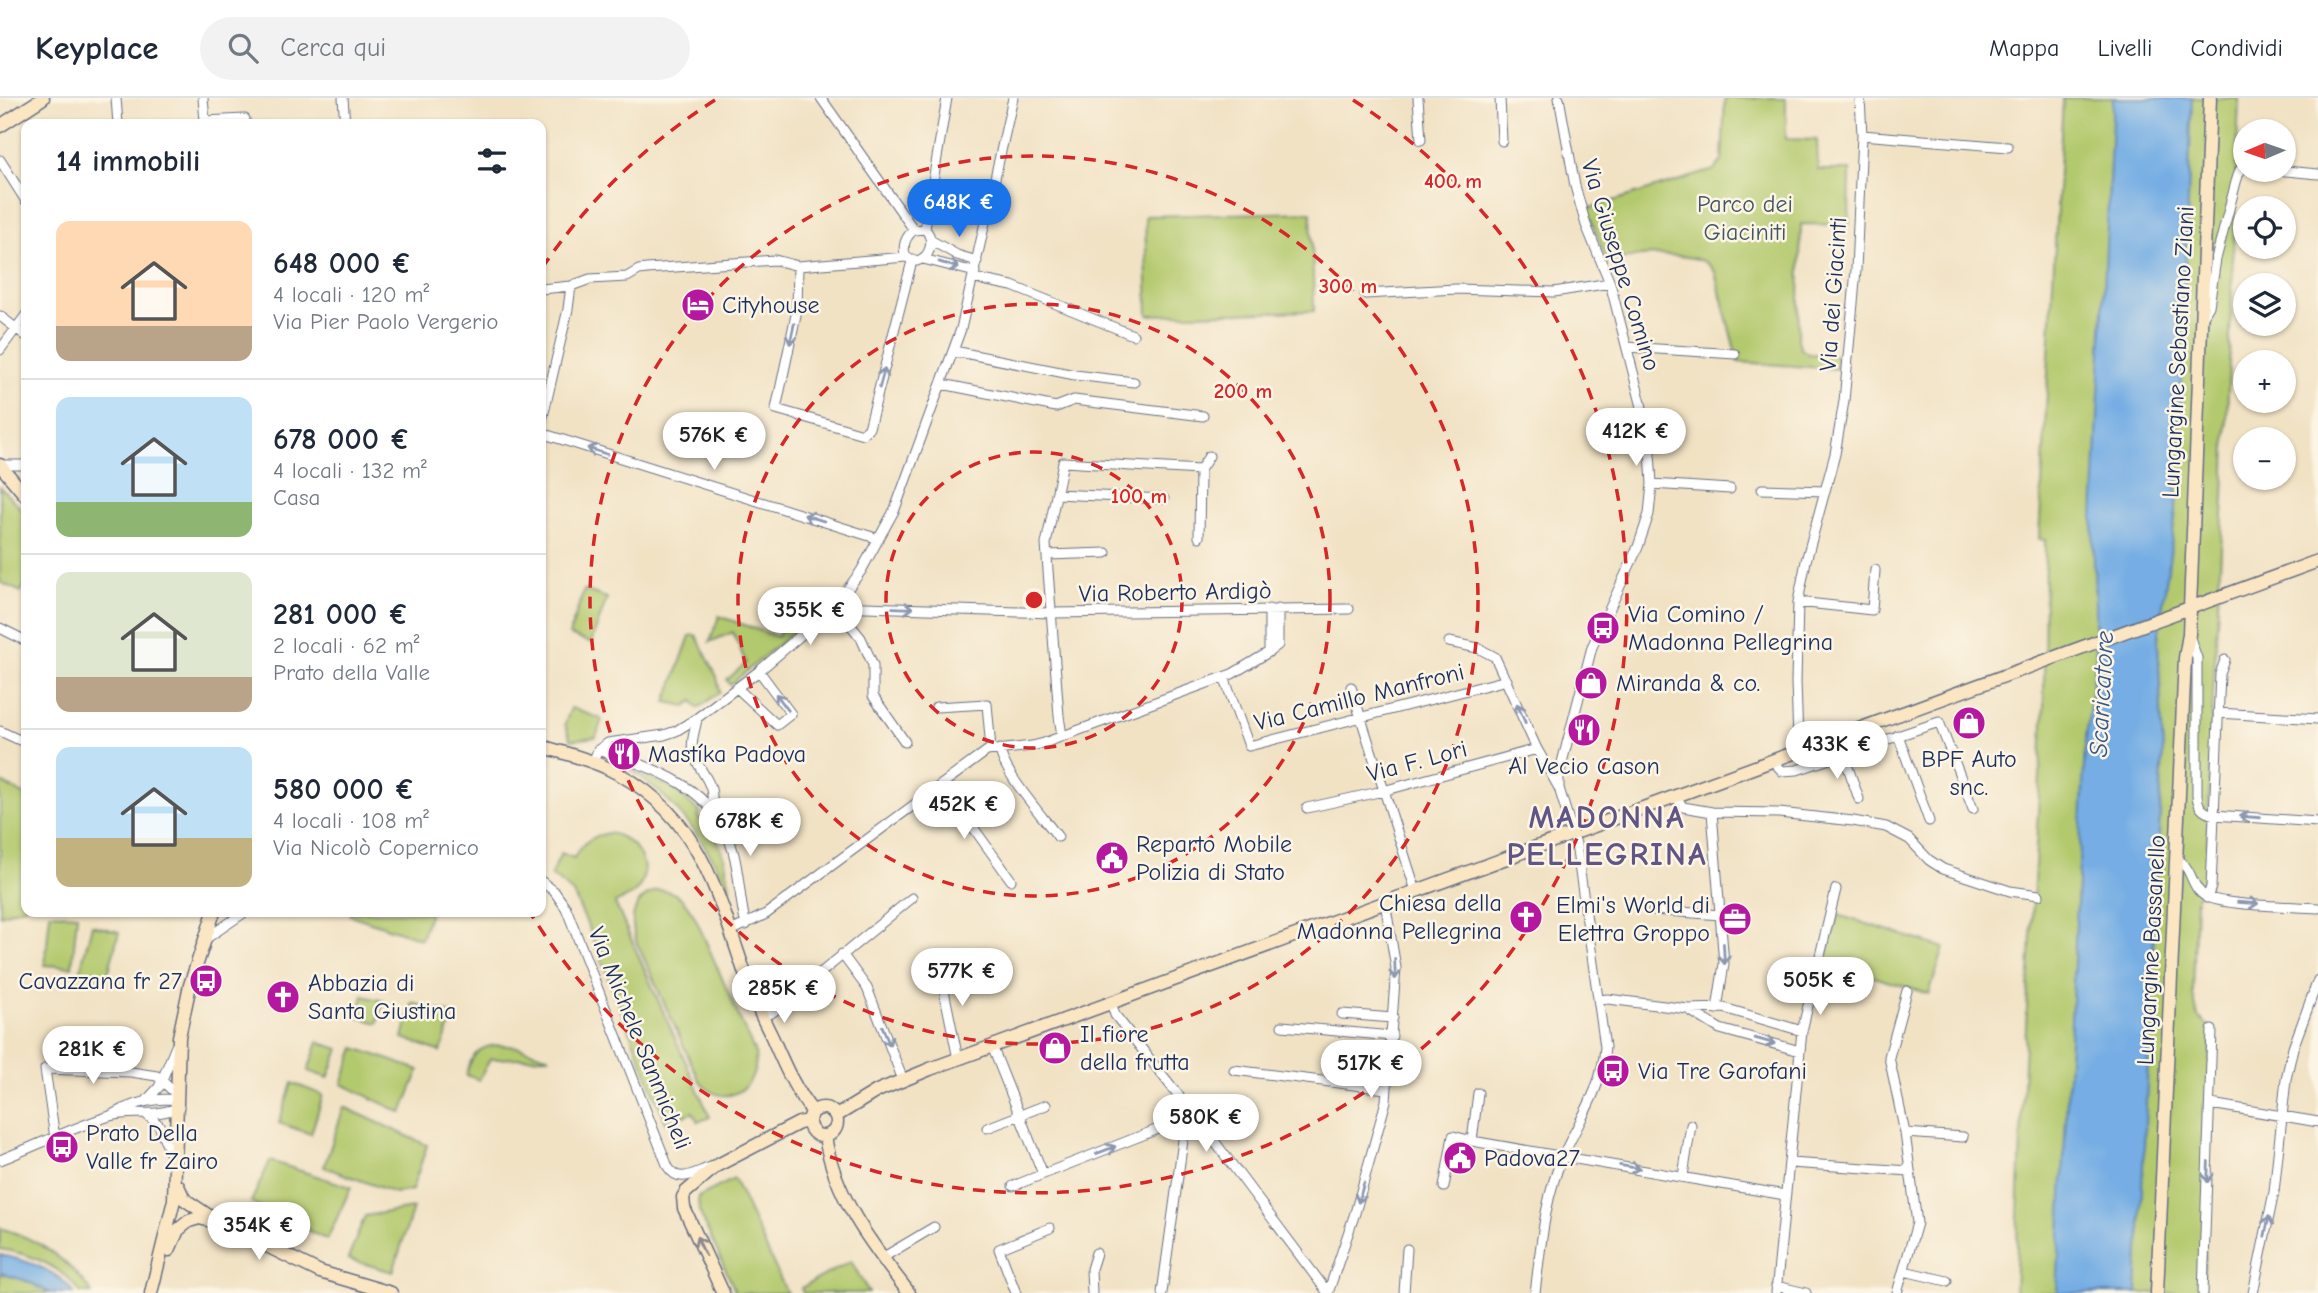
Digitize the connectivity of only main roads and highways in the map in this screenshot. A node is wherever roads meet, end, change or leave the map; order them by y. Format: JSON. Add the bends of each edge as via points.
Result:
{"nodes":[{"id":1,"x":43,"y":98,"type":"edge"},
{"id":2,"x":2210,"y":98,"type":"edge"},
{"id":3,"x":0,"y":126,"type":"edge"},
{"id":4,"x":0,"y":465,"type":"edge"},
{"id":5,"x":21,"y":490,"type":"edge"},
{"id":6,"x":2318,"y":561,"type":"edge"},
{"id":7,"x":2189,"y":608,"type":"junction"},
{"id":8,"x":546,"y":747,"type":"edge"},
{"id":9,"x":213,"y":917,"type":"edge"},
{"id":10,"x":811,"y":1116,"type":"junction"},
{"id":11,"x":836,"y":1116,"type":"junction"},
{"id":12,"x":825,"y":1136,"type":"junction"},
{"id":13,"x":176,"y":1175,"type":"junction"},
{"id":14,"x":220,"y":1223,"type":"junction"},
{"id":15,"x":152,"y":1293,"type":"edge"},
{"id":16,"x":391,"y":1293,"type":"edge"},
{"id":17,"x":723,"y":1293,"type":"edge"},
{"id":18,"x":909,"y":1293,"type":"edge"},
{"id":19,"x":2157,"y":1293,"type":"edge"}],
"edges":[{"from":1,"to":3,"type":"main road"},
{"from":2,"to":7,"type":"main road","name":"Lungargine Sebastiano Ziani"},
{"from":4,"to":5,"type":"main road"},
{"from":6,"to":7,"type":"main road"},
{"from":7,"to":11,"type":"main road","via":[[992,1046],[902,1080]]},
{"from":7,"to":19,"type":"main road","name":"Lungargine Bassanello"},
{"from":8,"to":10,"type":"main road","via":[[595,756],[637,785],[681,828],[712,876],[749,986]]},
{"from":9,"to":13,"type":"main road","via":[[179,1037]]},
{"from":10,"to":11,"type":"main road","via":[[825,1108]]},
{"from":10,"to":12,"type":"main road","via":[[814,1132]]},
{"from":17,"to":10,"type":"main road","one_way":true,"via":[[683,1197],[716,1166]]},
{"from":11,"to":12,"type":"main road","via":[[836,1128]]},
{"from":12,"to":18,"type":"main road","via":[[839,1186],[853,1213]]},
{"from":13,"to":14,"type":"main road","via":[[181,1196]]},
{"from":13,"to":15,"type":"main road"},
{"from":14,"to":15,"type":"main road","via":[[199,1218],[178,1230]]},
{"from":14,"to":16,"type":"main road","via":[[320,1272]]}]}
